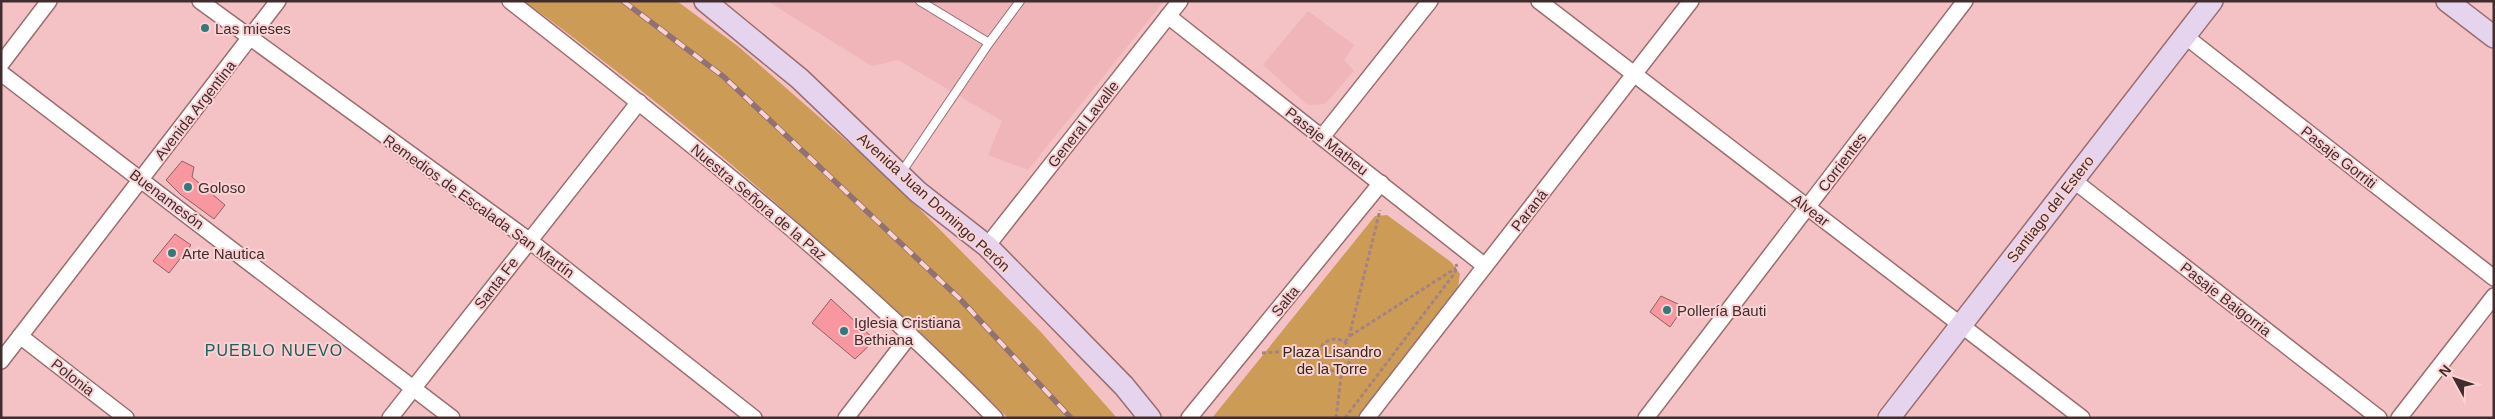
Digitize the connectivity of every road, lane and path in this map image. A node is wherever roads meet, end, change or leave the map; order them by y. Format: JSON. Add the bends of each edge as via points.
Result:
{"nodes":[{"id":1,"x":49,"y":1,"type":"edge"},
{"id":2,"x":200,"y":1,"type":"edge"},
{"id":3,"x":278,"y":1,"type":"edge"},
{"id":4,"x":510,"y":1,"type":"edge"},
{"id":5,"x":705,"y":1,"type":"edge"},
{"id":6,"x":920,"y":1,"type":"edge"},
{"id":7,"x":1020,"y":1,"type":"edge"},
{"id":8,"x":1180,"y":1,"type":"edge"},
{"id":9,"x":1430,"y":1,"type":"edge"},
{"id":10,"x":1539,"y":1,"type":"edge"},
{"id":11,"x":1691,"y":1,"type":"edge"},
{"id":12,"x":1965,"y":1,"type":"edge"},
{"id":13,"x":2212,"y":1,"type":"edge"},
{"id":14,"x":2447,"y":1,"type":"edge"},
{"id":15,"x":1168,"y":16,"type":"junction"},
{"id":16,"x":2185,"y":36,"type":"junction"},
{"id":17,"x":2494,"y":37,"type":"edge"},
{"id":18,"x":250,"y":39,"type":"junction"},
{"id":19,"x":989,"y":43,"type":"junction"},
{"id":20,"x":1,"y":64,"type":"edge"},
{"id":21,"x":1,"y":72,"type":"edge"},
{"id":22,"x":1634,"y":74,"type":"junction"},
{"id":23,"x":639,"y":102,"type":"junction"},
{"id":24,"x":1322,"y":137,"type":"junction"},
{"id":25,"x":900,"y":175,"type":"junction"},
{"id":26,"x":141,"y":179,"type":"junction"},
{"id":27,"x":2073,"y":180,"type":"junction"},
{"id":28,"x":1381,"y":183,"type":"junction"},
{"id":29,"x":1807,"y":207,"type":"junction"},
{"id":30,"x":530,"y":241,"type":"junction"},
{"id":31,"x":987,"y":246,"type":"junction"},
{"id":32,"x":1480,"y":262,"type":"junction"},
{"id":33,"x":1458,"y":267,"type":"junction"},
{"id":34,"x":2494,"y":278,"type":"edge"},
{"id":35,"x":2494,"y":296,"type":"edge"},
{"id":36,"x":1961,"y":325,"type":"junction"},
{"id":37,"x":910,"y":335,"type":"junction"},
{"id":38,"x":20,"y":336,"type":"junction"},
{"id":39,"x":1349,"y":336,"type":"junction"},
{"id":40,"x":1345,"y":342,"type":"junction"},
{"id":41,"x":1319,"y":349,"type":"junction"},
{"id":42,"x":1241,"y":355,"type":"junction"},
{"id":43,"x":2,"y":356,"type":"edge"},
{"id":44,"x":1342,"y":369,"type":"junction"},
{"id":45,"x":414,"y":387,"type":"junction"},
{"id":46,"x":126,"y":418,"type":"edge"},
{"id":47,"x":390,"y":418,"type":"edge"},
{"id":48,"x":452,"y":418,"type":"edge"},
{"id":49,"x":754,"y":418,"type":"edge"},
{"id":50,"x":846,"y":418,"type":"edge"},
{"id":51,"x":995,"y":418,"type":"edge"},
{"id":52,"x":1150,"y":418,"type":"edge"},
{"id":53,"x":1189,"y":418,"type":"edge"},
{"id":54,"x":1336,"y":418,"type":"edge"},
{"id":55,"x":1345,"y":418,"type":"edge"},
{"id":56,"x":1366,"y":418,"type":"edge"},
{"id":57,"x":1646,"y":418,"type":"edge"},
{"id":58,"x":1889,"y":418,"type":"edge"},
{"id":59,"x":2082,"y":418,"type":"edge"},
{"id":60,"x":2379,"y":418,"type":"edge"},
{"id":61,"x":2399,"y":418,"type":"edge"}],
"edges":[{"from":1,"to":20,"type":"street"},
{"from":2,"to":18,"type":"street","name":"Remedios de Escalada San Martín"},
{"from":3,"to":18,"type":"street","name":"Avenida Argentina"},
{"from":4,"to":23,"type":"street","name":"Nuestra Señora de la Paz"},
{"from":5,"to":25,"type":"street","name":"Avenida Juan Domingo Perón","via":[[800,79]]},
{"from":6,"to":19,"type":"lane"},
{"from":7,"to":19,"type":"lane"},
{"from":8,"to":15,"type":"street","name":"General Lavalle"},
{"from":9,"to":24,"type":"street"},
{"from":10,"to":22,"type":"street","name":"Alvear"},
{"from":11,"to":22,"type":"street","name":"Paraná"},
{"from":12,"to":29,"type":"street","name":"Corrientes"},
{"from":13,"to":16,"type":"street","name":"Santiago del Estero"},
{"from":14,"to":17,"type":"street"},
{"from":15,"to":24,"type":"street","name":"Pasaje Matheu"},
{"from":15,"to":31,"type":"street","name":"General Lavalle"},
{"from":16,"to":27,"type":"street","name":"Santiago del Estero"},
{"from":16,"to":34,"type":"street","name":"Pasaje Gorriti"},
{"from":18,"to":26,"type":"street","name":"Avenida Argentina"},
{"from":18,"to":30,"type":"street","name":"Remedios de Escalada San Martín"},
{"from":19,"to":25,"type":"lane"},
{"from":21,"to":26,"type":"street","name":"Buenamesón"},
{"from":22,"to":29,"type":"street","name":"Alvear"},
{"from":22,"to":32,"type":"street","name":"Paraná"},
{"from":23,"to":30,"type":"street","name":"Santa Fe"},
{"from":23,"to":37,"type":"street","name":"Nuestra Señora de la Paz","via":[[821,255]]},
{"from":24,"to":28,"type":"street","name":"Pasaje Matheu"},
{"from":25,"to":31,"type":"street","name":"Avenida Juan Domingo Perón"},
{"from":26,"to":38,"type":"street","name":"Avenida Argentina"},
{"from":26,"to":45,"type":"street","name":"Buenamesón"},
{"from":27,"to":36,"type":"street","name":"Santiago del Estero"},
{"from":27,"to":60,"type":"street","name":"Pasaje Baigorria"},
{"from":28,"to":32,"type":"street","name":"Pasaje Matheu"},
{"from":28,"to":39,"type":"path","via":[[1381,208]]},
{"from":28,"to":42,"type":"street","name":"Salta"},
{"from":29,"to":36,"type":"street","name":"Alvear"},
{"from":29,"to":57,"type":"street","name":"Corrientes"},
{"from":30,"to":45,"type":"street","name":"Santa Fe"},
{"from":30,"to":49,"type":"street","name":"Remedios de Escalada San Martín"},
{"from":31,"to":52,"type":"street","name":"Avenida Juan Domingo Perón","via":[[1124,386]]},
{"from":32,"to":33,"type":"path"},
{"from":32,"to":56,"type":"street","name":"Paraná"},
{"from":33,"to":39,"type":"path"},
{"from":33,"to":55,"type":"path"},
{"from":35,"to":61,"type":"street"},
{"from":36,"to":58,"type":"street","name":"Santiago del Estero"},
{"from":36,"to":59,"type":"street","name":"Alvear"},
{"from":37,"to":50,"type":"street"},
{"from":37,"to":51,"type":"street","name":"Nuestra Señora de la Paz"},
{"from":38,"to":43,"type":"street","name":"Avenida Argentina"},
{"from":38,"to":46,"type":"street","name":"Polonia"},
{"from":39,"to":40,"type":"path"},
{"from":40,"to":41,"type":"path","via":[[1328,340]]},
{"from":40,"to":44,"type":"path","via":[[1349,347],[1350,360]]},
{"from":41,"to":42,"type":"path"},
{"from":41,"to":44,"type":"path","via":[[1320,362],[1324,367]]},
{"from":42,"to":53,"type":"street","name":"Salta"},
{"from":44,"to":54,"type":"path"},
{"from":45,"to":47,"type":"street","name":"Santa Fe"},
{"from":45,"to":48,"type":"street","name":"Buenamesón"}]}
